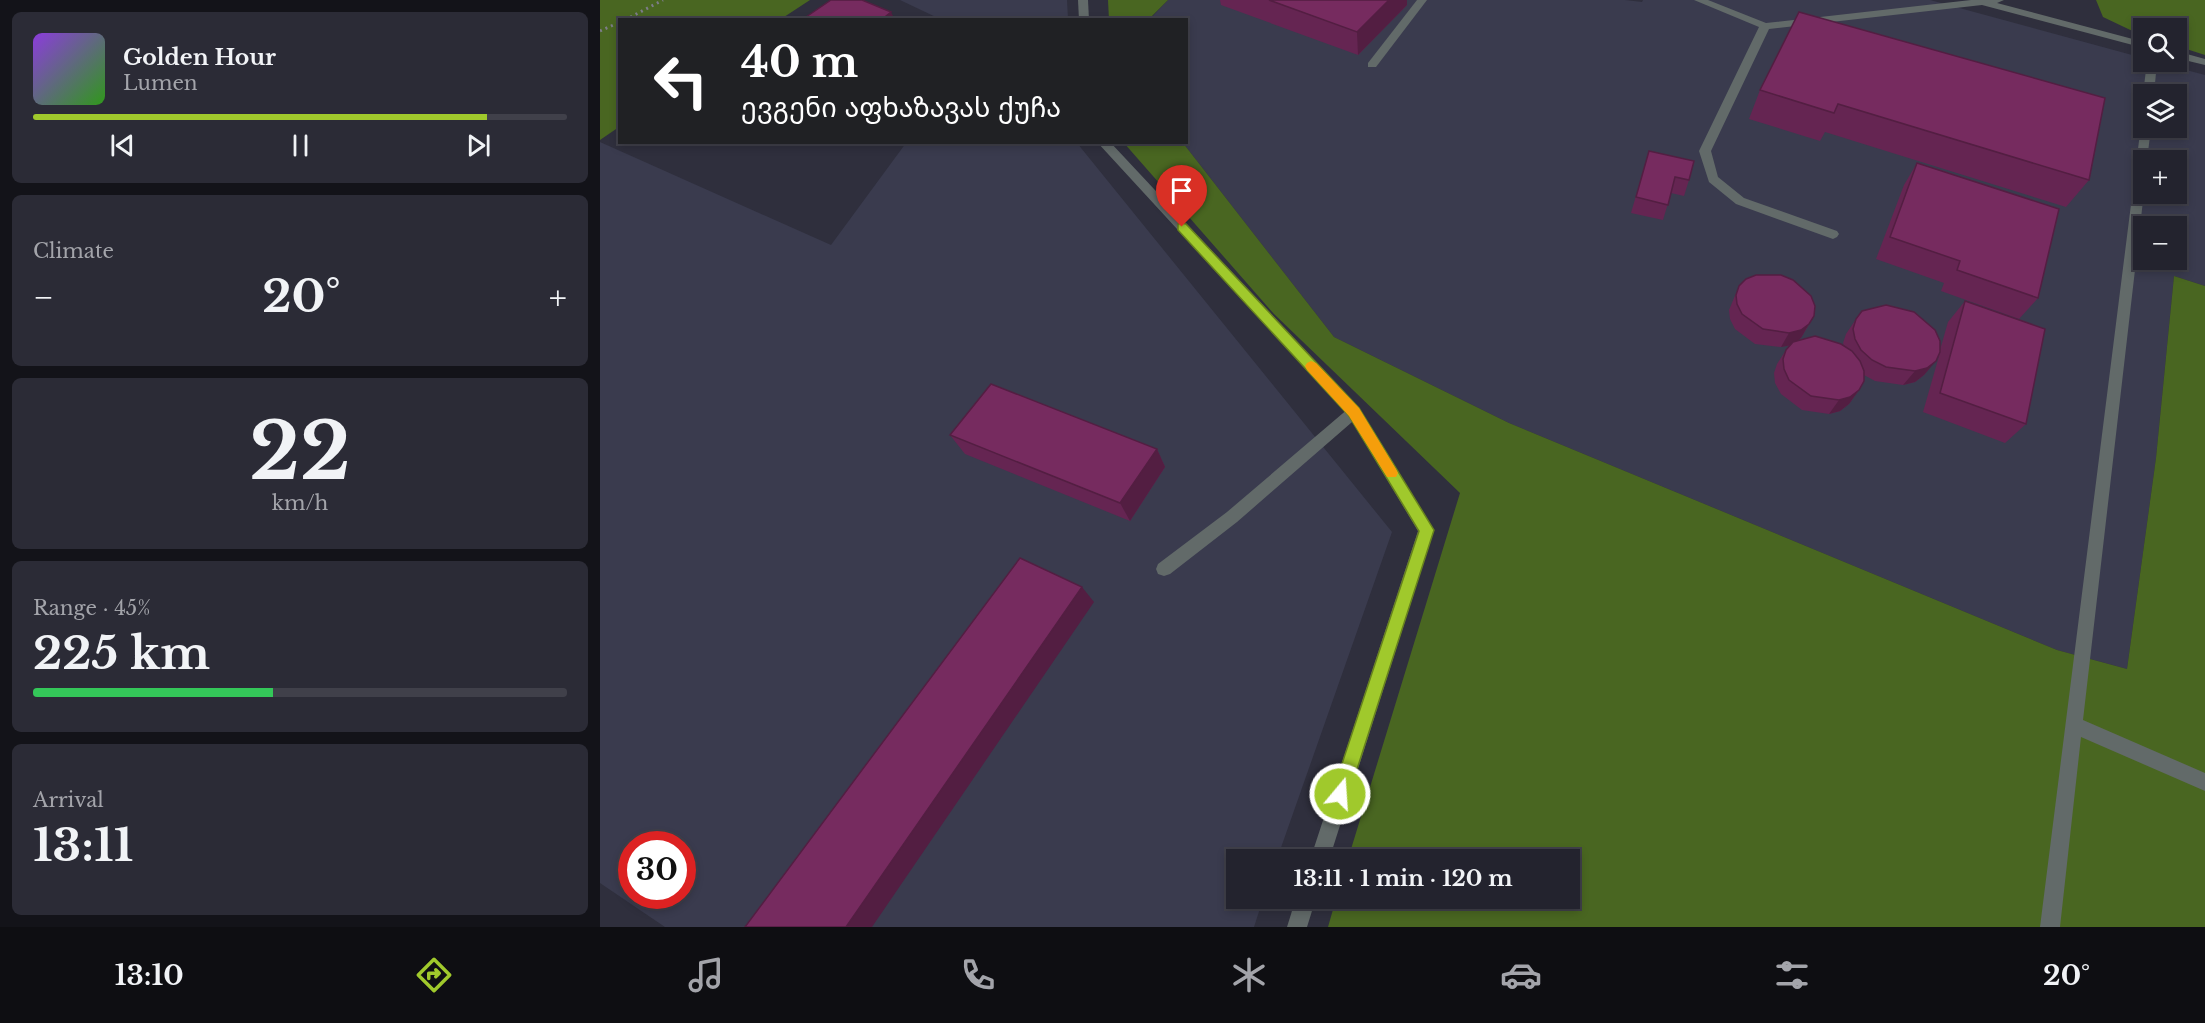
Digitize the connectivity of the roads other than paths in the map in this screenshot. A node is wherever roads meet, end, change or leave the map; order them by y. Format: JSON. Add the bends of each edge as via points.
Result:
{"nodes":[{"id":1,"x":1083,"y":0,"type":"edge"},
{"id":2,"x":1422,"y":0,"type":"edge"},
{"id":3,"x":1699,"y":0,"type":"edge"},
{"id":4,"x":1999,"y":0,"type":"edge"},
{"id":5,"x":1975,"y":1,"type":"edge"},
{"id":6,"x":1084,"y":18,"type":"edge"},
{"id":7,"x":1765,"y":26,"type":"junction"},
{"id":8,"x":2133,"y":42,"type":"edge"},
{"id":9,"x":2187,"y":57,"type":"edge"},
{"id":10,"x":2205,"y":62,"type":"edge"},
{"id":11,"x":1372,"y":65,"type":"dead end"},
{"id":12,"x":2144,"y":138,"type":"edge"},
{"id":13,"x":1105,"y":144,"type":"edge"},
{"id":14,"x":1833,"y":234,"type":"dead end"},
{"id":15,"x":1354,"y":412,"type":"junction"},
{"id":16,"x":1164,"y":569,"type":"dead end"},
{"id":17,"x":2074,"y":725,"type":"junction"},
{"id":18,"x":2205,"y":783,"type":"edge"},
{"id":19,"x":1323,"y":849,"type":"edge"},
{"id":20,"x":1303,"y":909,"type":"edge"},
{"id":21,"x":1297,"y":927,"type":"edge"},
{"id":22,"x":2050,"y":927,"type":"edge"}],
"edges":[{"from":1,"to":6,"type":"street"},
{"from":2,"to":11,"type":"street"},
{"from":3,"to":7,"type":"street"},
{"from":4,"to":5,"type":"street"},
{"from":5,"to":7,"type":"street"},
{"from":5,"to":8,"type":"street"},
{"from":7,"to":14,"type":"street","via":[[1705,151],[1713,179],[1740,201]]},
{"from":9,"to":10,"type":"street"},
{"from":12,"to":17,"type":"street"},
{"from":13,"to":15,"type":"street"},
{"from":15,"to":16,"type":"street","via":[[1232,517]]},
{"from":15,"to":19,"type":"street","via":[[1426,530]]},
{"from":17,"to":18,"type":"street"},
{"from":17,"to":22,"type":"street"},
{"from":20,"to":21,"type":"street"}]}
